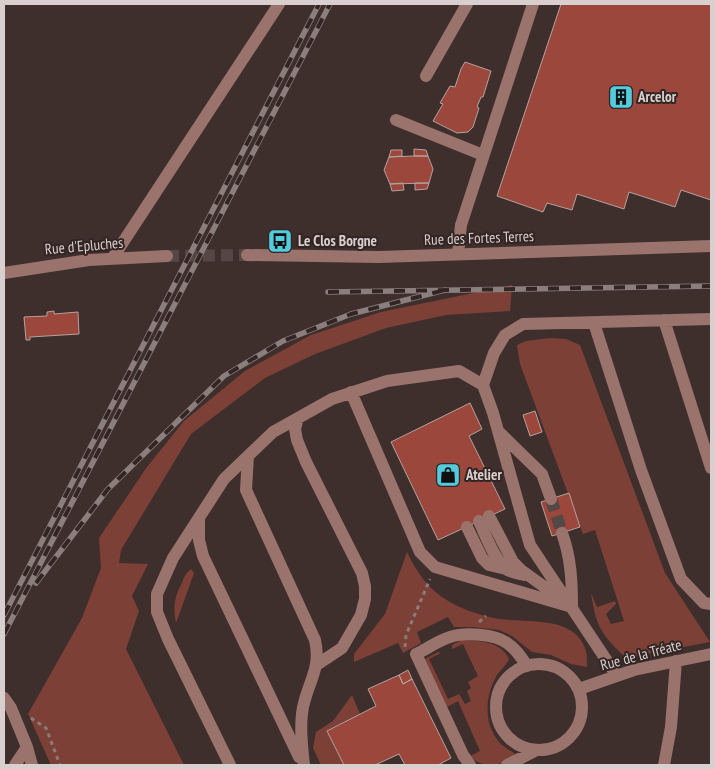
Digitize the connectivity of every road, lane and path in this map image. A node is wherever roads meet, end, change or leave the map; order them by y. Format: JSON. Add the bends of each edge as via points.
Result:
{"nodes":[{"id":1,"x":279,"y":4,"type":"edge"},
{"id":2,"x":467,"y":4,"type":"edge"},
{"id":3,"x":533,"y":4,"type":"edge"},
{"id":4,"x":426,"y":76,"type":"dead end"},
{"id":5,"x":396,"y":120,"type":"dead end"},
{"id":6,"x":483,"y":155,"type":"junction"},
{"id":7,"x":711,"y":246,"type":"edge"},
{"id":8,"x":458,"y":254,"type":"junction"},
{"id":9,"x":167,"y":256,"type":"tunnel mouth"},
{"id":10,"x":247,"y":256,"type":"tunnel mouth"},
{"id":11,"x":112,"y":259,"type":"junction"},
{"id":12,"x":4,"y":272,"type":"edge"},
{"id":13,"x":711,"y":319,"type":"edge"},
{"id":14,"x":664,"y":320,"type":"junction"},
{"id":15,"x":594,"y":323,"type":"junction"},
{"id":16,"x":484,"y":385,"type":"junction"},
{"id":17,"x":351,"y":392,"type":"junction"},
{"id":18,"x":298,"y":418,"type":"junction"},
{"id":19,"x":498,"y":430,"type":"junction"},
{"id":20,"x":248,"y":456,"type":"junction"},
{"id":21,"x":711,"y":468,"type":"edge"},
{"id":22,"x":551,"y":499,"type":"tunnel mouth"},
{"id":23,"x":200,"y":517,"type":"junction"},
{"id":24,"x":467,"y":527,"type":"dead end"},
{"id":25,"x":562,"y":533,"type":"tunnel mouth"},
{"id":26,"x":435,"y":567,"type":"junction"},
{"id":27,"x":506,"y":569,"type":"junction"},
{"id":28,"x":530,"y":576,"type":"junction"},
{"id":29,"x":711,"y":604,"type":"edge"},
{"id":30,"x":572,"y":607,"type":"junction"},
{"id":31,"x":406,"y":651,"type":"dead end"},
{"id":32,"x":711,"y":654,"type":"edge"},
{"id":33,"x":676,"y":661,"type":"junction"},
{"id":34,"x":318,"y":664,"type":"junction"},
{"id":35,"x":527,"y":666,"type":"junction"},
{"id":36,"x":616,"y":676,"type":"junction"},
{"id":37,"x":579,"y":689,"type":"junction"},
{"id":38,"x":4,"y":698,"type":"edge"},
{"id":39,"x":30,"y":717,"type":"dead end"},
{"id":40,"x":27,"y":746,"type":"junction"},
{"id":41,"x":535,"y":751,"type":"junction"},
{"id":42,"x":463,"y":762,"type":"edge"},
{"id":43,"x":15,"y":765,"type":"edge"},
{"id":44,"x":32,"y":765,"type":"edge"},
{"id":45,"x":60,"y":765,"type":"edge"},
{"id":46,"x":230,"y":765,"type":"edge"},
{"id":47,"x":303,"y":765,"type":"edge"},
{"id":48,"x":508,"y":765,"type":"edge"},
{"id":49,"x":664,"y":765,"type":"edge"}],
"edges":[{"from":1,"to":11,"type":"street"},
{"from":2,"to":4,"type":"street"},
{"from":3,"to":6,"type":"street"},
{"from":5,"to":6,"type":"street"},
{"from":6,"to":8,"type":"street","via":[[461,225]]},
{"from":7,"to":8,"type":"street","name":"Rue des Fortes Terres"},
{"from":8,"to":10,"type":"street","name":"Rue des Fortes Terres"},
{"from":9,"to":11,"type":"street","name":"Rue d'Epluches"},
{"from":11,"to":12,"type":"street","name":"Rue d'Epluches"},
{"from":13,"to":14,"type":"street"},
{"from":14,"to":15,"type":"street"},
{"from":14,"to":21,"type":"street"},
{"from":15,"to":16,"type":"street","via":[[523,324],[505,335],[494,353]]},
{"from":15,"to":29,"type":"street","via":[[681,579],[704,603]]},
{"from":16,"to":17,"type":"street","via":[[459,371],[387,380]]},
{"from":16,"to":19,"type":"street"},
{"from":17,"to":18,"type":"street"},
{"from":17,"to":26,"type":"street","via":[[420,552]]},
{"from":18,"to":20,"type":"street","via":[[273,432]]},
{"from":18,"to":34,"type":"street","via":[[297,440],[362,573],[365,586],[361,615],[342,648]]},
{"from":19,"to":22,"type":"street","via":[[542,474]]},
{"from":19,"to":30,"type":"street","via":[[530,545]]},
{"from":20,"to":23,"type":"street","via":[[224,478]]},
{"from":20,"to":34,"type":"street","via":[[246,490],[315,640]]},
{"from":23,"to":46,"type":"street","via":[[173,558],[157,594],[157,612]]},
{"from":23,"to":47,"type":"street","via":[[198,540],[203,556]]},
{"from":24,"to":27,"type":"street","via":[[482,558],[489,565]]},
{"from":25,"to":30,"type":"street","via":[[569,551]]},
{"from":26,"to":30,"type":"street"},
{"from":26,"to":31,"type":"path","via":[[406,635]]},
{"from":27,"to":28,"type":"street"},
{"from":27,"to":28,"type":"street","via":[[498,559],[484,518],[513,562]]},
{"from":28,"to":30,"type":"street"},
{"from":30,"to":36,"type":"street"},
{"from":32,"to":33,"type":"street","name":"Rue de la Tréate"},
{"from":33,"to":36,"type":"street","name":"Rue de la Tréate"},
{"from":33,"to":49,"type":"street","via":[[671,727]]},
{"from":34,"to":47,"type":"street","via":[[303,705]]},
{"from":35,"to":37,"type":"street","via":[[547,664],[560,669]]},
{"from":35,"to":41,"type":"street","via":[[508,677],[500,689],[497,718],[503,732],[514,742]]},
{"from":35,"to":42,"type":"street","via":[[519,653],[506,642],[472,634],[451,636],[416,654]]},
{"from":36,"to":37,"type":"street","name":"Rue de la Tréate"},
{"from":37,"to":41,"type":"street","via":[[583,703],[577,730],[556,748]]},
{"from":38,"to":40,"type":"street"},
{"from":39,"to":45,"type":"path","via":[[46,728]]},
{"from":40,"to":43,"type":"street"},
{"from":40,"to":44,"type":"street"},
{"from":41,"to":48,"type":"street"}]}
